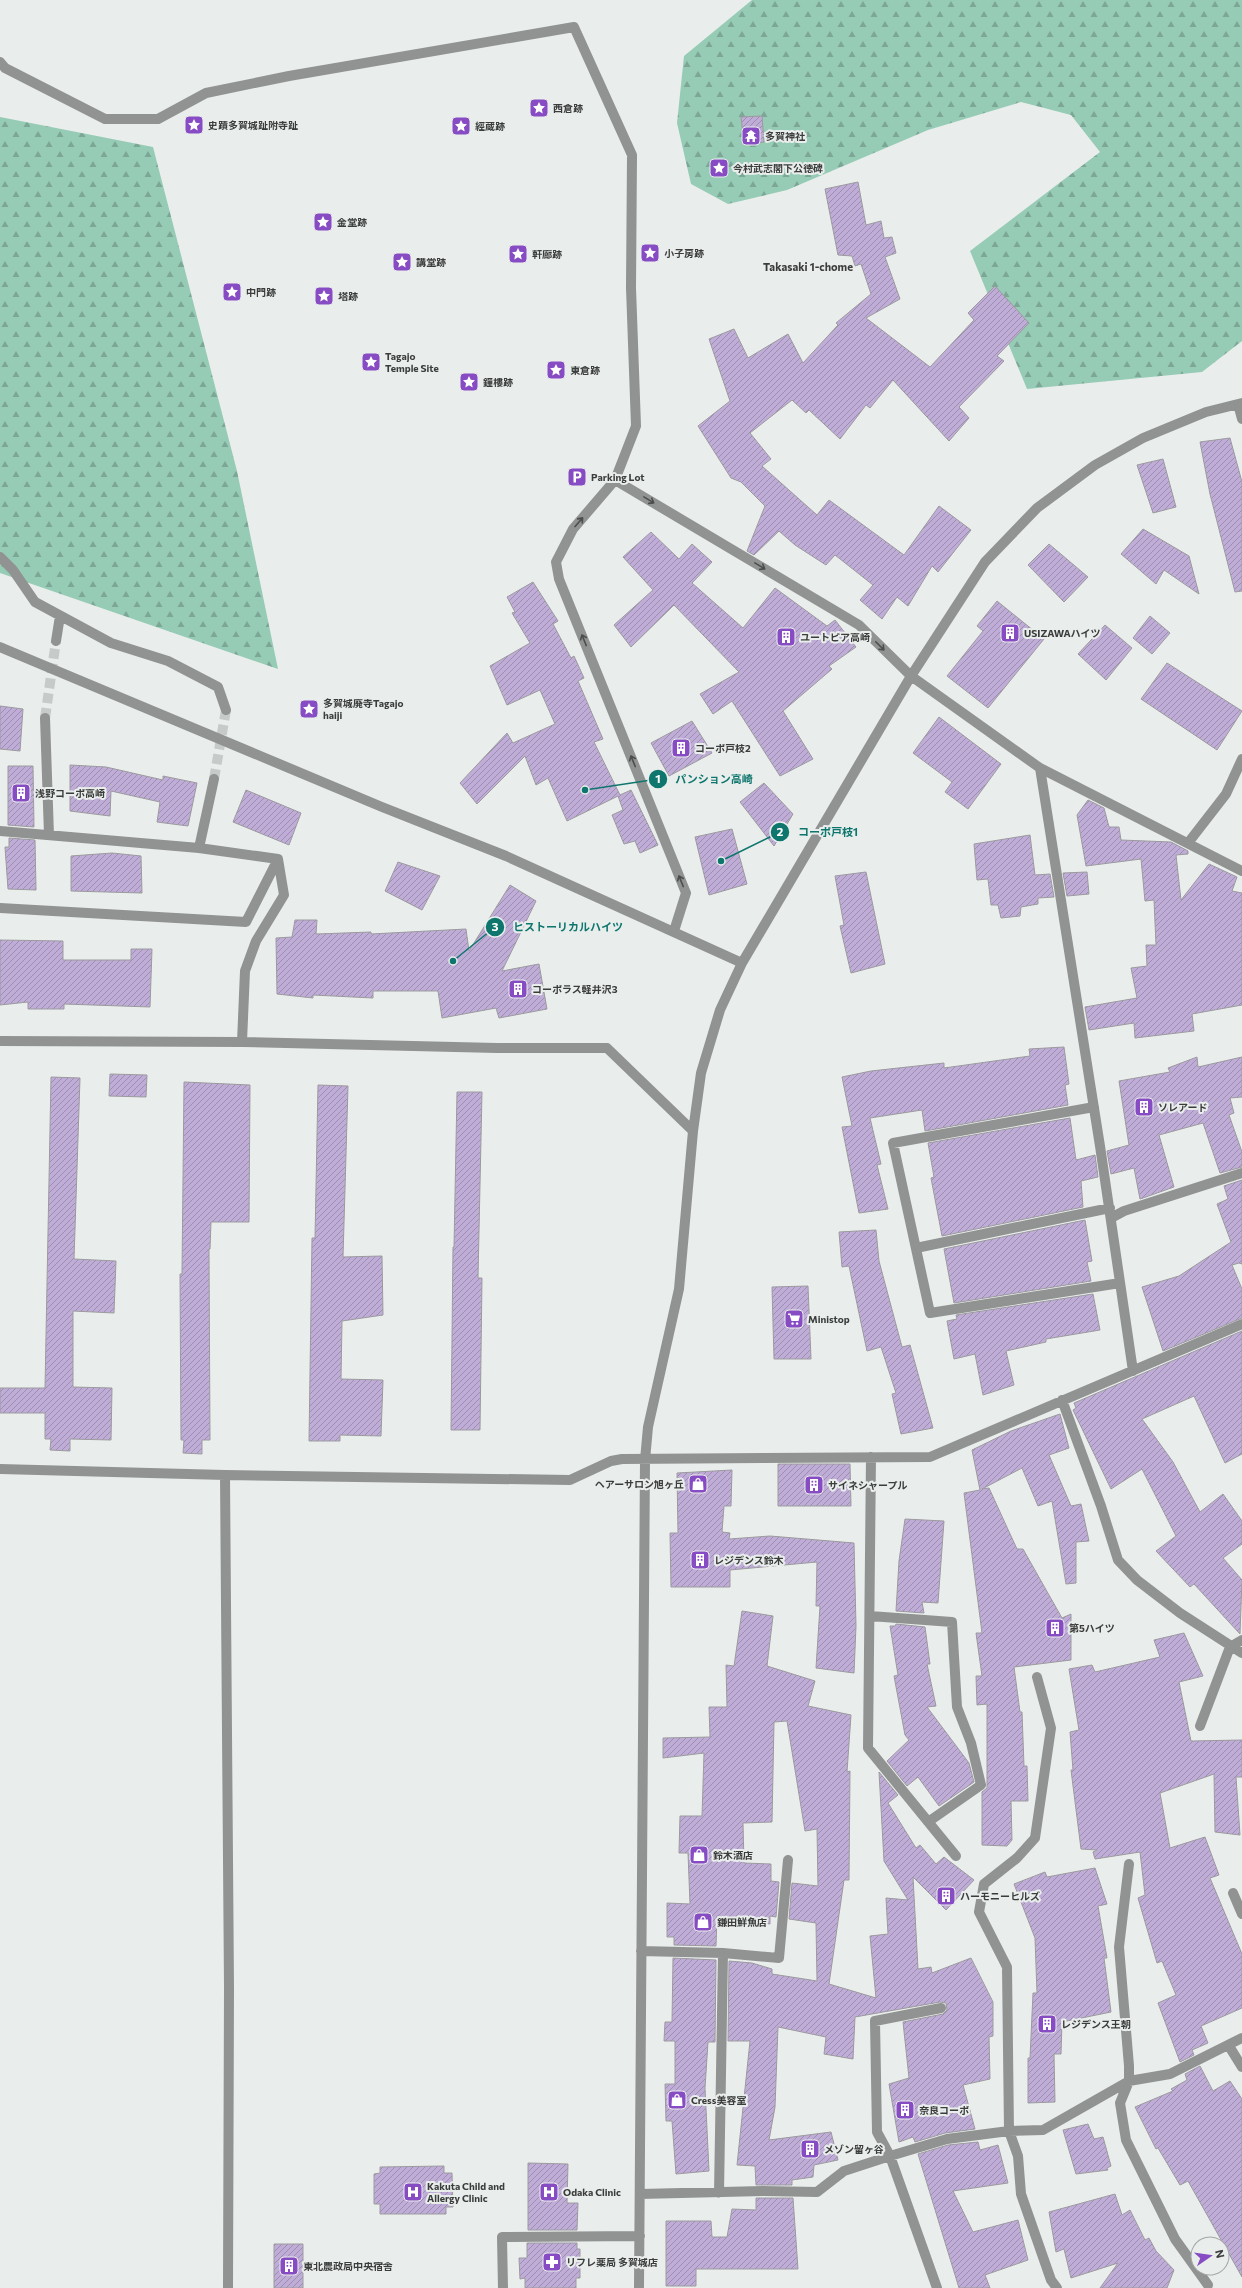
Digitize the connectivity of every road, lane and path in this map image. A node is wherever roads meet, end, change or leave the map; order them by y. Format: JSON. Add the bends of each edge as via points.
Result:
{"nodes":[{"id":1,"x":0,"y":62,"type":"edge"},
{"id":2,"x":1240,"y":404,"type":"edge"},
{"id":3,"x":1242,"y":419,"type":"edge"},
{"id":4,"x":615,"y":480,"type":"junction"},
{"id":5,"x":0,"y":557,"type":"edge"},
{"id":6,"x":60,"y":616,"type":"junction"},
{"id":7,"x":56,"y":641,"type":"tunnel mouth"},
{"id":8,"x":0,"y":647,"type":"edge"},
{"id":9,"x":911,"y":676,"type":"junction"},
{"id":10,"x":226,"y":710,"type":"tunnel mouth"},
{"id":11,"x":45,"y":718,"type":"tunnel mouth"},
{"id":12,"x":1242,"y":759,"type":"edge"},
{"id":13,"x":1040,"y":768,"type":"junction"},
{"id":14,"x":214,"y":779,"type":"tunnel mouth"},
{"id":15,"x":0,"y":832,"type":"edge"},
{"id":16,"x":49,"y":835,"type":"junction"},
{"id":17,"x":1188,"y":843,"type":"junction"},
{"id":18,"x":200,"y":848,"type":"junction"},
{"id":19,"x":278,"y":859,"type":"junction"},
{"id":20,"x":1242,"y":871,"type":"edge"},
{"id":21,"x":0,"y":908,"type":"edge"},
{"id":22,"x":674,"y":931,"type":"junction"},
{"id":23,"x":742,"y":963,"type":"junction"},
{"id":24,"x":0,"y":1041,"type":"edge"},
{"id":25,"x":242,"y":1042,"type":"junction"},
{"id":26,"x":1094,"y":1106,"type":"junction"},
{"id":27,"x":693,"y":1131,"type":"junction"},
{"id":28,"x":1242,"y":1173,"type":"edge"},
{"id":29,"x":1110,"y":1213,"type":"junction"},
{"id":30,"x":916,"y":1248,"type":"junction"},
{"id":31,"x":1120,"y":1283,"type":"junction"},
{"id":32,"x":1242,"y":1324,"type":"edge"},
{"id":33,"x":1133,"y":1371,"type":"junction"},
{"id":34,"x":1062,"y":1400,"type":"junction"},
{"id":35,"x":871,"y":1457,"type":"junction"},
{"id":36,"x":646,"y":1460,"type":"junction"},
{"id":37,"x":0,"y":1469,"type":"edge"},
{"id":38,"x":224,"y":1475,"type":"junction"},
{"id":39,"x":870,"y":1616,"type":"junction"},
{"id":40,"x":1242,"y":1640,"type":"edge"},
{"id":41,"x":1230,"y":1647,"type":"junction"},
{"id":42,"x":1242,"y":1653,"type":"edge"},
{"id":43,"x":1037,"y":1677,"type":"dead end"},
{"id":44,"x":1200,"y":1726,"type":"dead end"},
{"id":45,"x":928,"y":1822,"type":"junction"},
{"id":46,"x":956,"y":1856,"type":"dead end"},
{"id":47,"x":788,"y":1860,"type":"dead end"},
{"id":48,"x":1129,"y":1864,"type":"dead end"},
{"id":49,"x":1233,"y":1893,"type":"dead end"},
{"id":50,"x":1242,"y":1914,"type":"edge"},
{"id":51,"x":641,"y":1951,"type":"junction"},
{"id":52,"x":723,"y":1953,"type":"junction"},
{"id":53,"x":941,"y":2008,"type":"dead end"},
{"id":54,"x":1242,"y":2038,"type":"edge"},
{"id":55,"x":1229,"y":2046,"type":"junction"},
{"id":56,"x":1242,"y":2067,"type":"edge"},
{"id":57,"x":1129,"y":2081,"type":"junction"},
{"id":58,"x":1009,"y":2131,"type":"junction"},
{"id":59,"x":890,"y":2156,"type":"junction"},
{"id":60,"x":719,"y":2193,"type":"junction"},
{"id":61,"x":640,"y":2194,"type":"junction"},
{"id":62,"x":640,"y":2236,"type":"junction"},
{"id":63,"x":1208,"y":2285,"type":"dead end"},
{"id":64,"x":228,"y":2288,"type":"edge"},
{"id":65,"x":503,"y":2288,"type":"edge"},
{"id":66,"x":640,"y":2288,"type":"edge"},
{"id":67,"x":937,"y":2288,"type":"edge"},
{"id":68,"x":1057,"y":2288,"type":"edge"}],
"edges":[{"from":1,"to":4,"type":"street","via":[[4,68],[105,119],[158,119],[206,93],[289,76],[574,28],[632,156],[631,288],[636,426]]},
{"from":2,"to":3,"type":"street"},
{"from":2,"to":9,"type":"street","via":[[1206,412],[1143,438],[1095,465],[1037,508],[985,562]]},
{"from":4,"to":9,"type":"street","one_way":true,"via":[[860,625]]},
{"from":22,"to":4,"type":"street","one_way":true,"via":[[686,893],[559,579],[556,562],[573,528]]},
{"from":5,"to":6,"type":"street","via":[[13,570],[35,602]]},
{"from":6,"to":7,"type":"street"},
{"from":6,"to":10,"type":"street","via":[[111,643],[168,661],[218,686]]},
{"from":8,"to":22,"type":"street","via":[[382,807],[506,856]]},
{"from":9,"to":13,"type":"street"},
{"from":9,"to":23,"type":"street"},
{"from":11,"to":16,"type":"street"},
{"from":12,"to":17,"type":"street","via":[[1226,794]]},
{"from":13,"to":17,"type":"street"},
{"from":13,"to":26,"type":"street"},
{"from":14,"to":18,"type":"street"},
{"from":15,"to":16,"type":"street"},
{"from":16,"to":18,"type":"street"},
{"from":17,"to":20,"type":"street"},
{"from":18,"to":19,"type":"street"},
{"from":19,"to":21,"type":"street","via":[[246,922]]},
{"from":19,"to":25,"type":"street","via":[[284,895],[256,941],[245,971]]},
{"from":22,"to":23,"type":"street"},
{"from":23,"to":27,"type":"street","via":[[720,1010],[701,1073]]},
{"from":24,"to":25,"type":"street"},
{"from":25,"to":27,"type":"street","via":[[607,1048]]},
{"from":26,"to":29,"type":"street"},
{"from":26,"to":30,"type":"street","via":[[893,1143]]},
{"from":27,"to":36,"type":"street","via":[[679,1289],[648,1427]]},
{"from":28,"to":29,"type":"street","via":[[1124,1211]]},
{"from":29,"to":30,"type":"street"},
{"from":29,"to":31,"type":"street"},
{"from":30,"to":31,"type":"street","via":[[930,1313]]},
{"from":31,"to":33,"type":"street"},
{"from":32,"to":33,"type":"street"},
{"from":33,"to":34,"type":"street"},
{"from":34,"to":35,"type":"street","via":[[930,1457]]},
{"from":34,"to":41,"type":"street","via":[[1118,1560],[1137,1580]]},
{"from":35,"to":36,"type":"street"},
{"from":35,"to":39,"type":"street"},
{"from":36,"to":38,"type":"street","via":[[616,1460],[570,1480]]},
{"from":36,"to":51,"type":"street"},
{"from":37,"to":38,"type":"street"},
{"from":38,"to":64,"type":"street","via":[[229,1988]]},
{"from":39,"to":45,"type":"street","via":[[868,1748]]},
{"from":39,"to":45,"type":"street","via":[[952,1622],[957,1707],[972,1743],[981,1785]]},
{"from":40,"to":41,"type":"street"},
{"from":41,"to":42,"type":"street"},
{"from":41,"to":44,"type":"street"},
{"from":43,"to":58,"type":"street","via":[[1051,1728],[1035,1838],[1017,1858],[984,1884],[979,1912],[1007,1967]]},
{"from":45,"to":46,"type":"street"},
{"from":47,"to":52,"type":"street","via":[[779,1958]]},
{"from":48,"to":57,"type":"street","via":[[1119,1947]]},
{"from":49,"to":50,"type":"street"},
{"from":51,"to":52,"type":"street"},
{"from":51,"to":61,"type":"street"},
{"from":52,"to":60,"type":"street"},
{"from":53,"to":59,"type":"street","via":[[875,2021],[877,2132]]},
{"from":54,"to":55,"type":"street"},
{"from":55,"to":56,"type":"street"},
{"from":55,"to":57,"type":"street","via":[[1181,2066],[1170,2074]]},
{"from":57,"to":58,"type":"street","via":[[1043,2130]]},
{"from":57,"to":63,"type":"street","via":[[1120,2103],[1126,2140],[1175,2239]]},
{"from":58,"to":59,"type":"street","via":[[947,2139]]},
{"from":58,"to":68,"type":"street","via":[[1018,2156],[1021,2194],[1051,2280]]},
{"from":59,"to":60,"type":"street","via":[[844,2171],[816,2192]]},
{"from":59,"to":67,"type":"street"},
{"from":60,"to":61,"type":"street"},
{"from":61,"to":62,"type":"street"},
{"from":62,"to":65,"type":"street","via":[[502,2237]]},
{"from":62,"to":66,"type":"street"}]}
